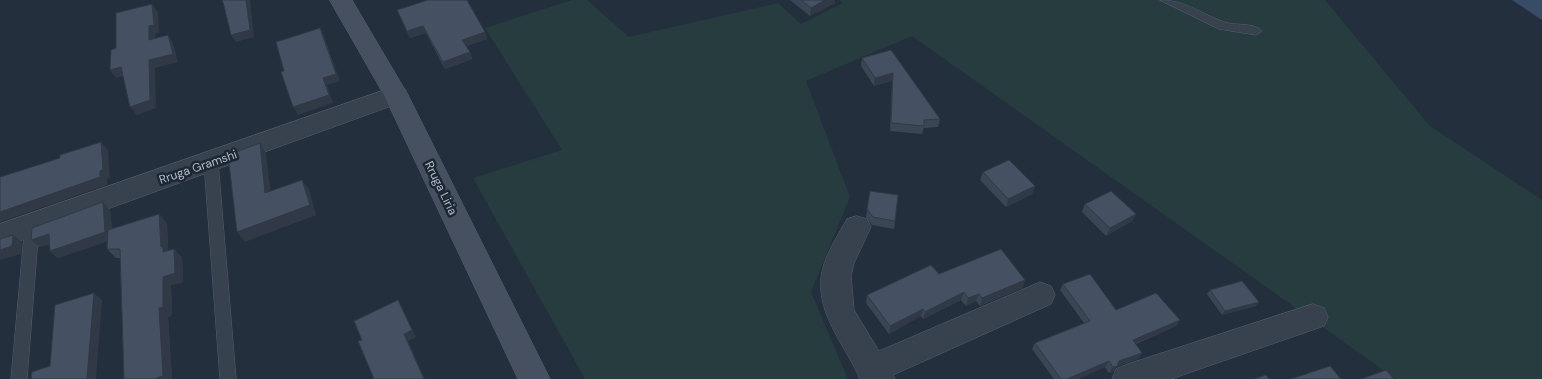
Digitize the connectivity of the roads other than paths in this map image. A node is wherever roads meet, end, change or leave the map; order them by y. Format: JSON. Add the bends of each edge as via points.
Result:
{"nodes":[{"id":1,"x":341,"y":0,"type":"edge"},
{"id":2,"x":1166,"y":0,"type":"edge"},
{"id":3,"x":1256,"y":31,"type":"dead end"},
{"id":4,"x":396,"y":95,"type":"junction"},
{"id":5,"x":211,"y":162,"type":"junction"},
{"id":6,"x":32,"y":225,"type":"junction"},
{"id":7,"x":857,"y":227,"type":"dead end"},
{"id":8,"x":0,"y":236,"type":"edge"},
{"id":9,"x":1040,"y":295,"type":"dead end"},
{"id":10,"x":1312,"y":316,"type":"dead end"},
{"id":11,"x":875,"y":374,"type":"edge"},
{"id":12,"x":19,"y":379,"type":"edge"},
{"id":13,"x":228,"y":379,"type":"edge"},
{"id":14,"x":534,"y":379,"type":"edge"},
{"id":15,"x":1128,"y":379,"type":"edge"}],
"edges":[{"from":1,"to":4,"type":"main road","name":"Rruga Liria"},
{"from":2,"to":3,"type":"lane","via":[[1223,26]]},
{"from":4,"to":5,"type":"street","name":"Rruga Gramshi"},
{"from":4,"to":14,"type":"main road","name":"Rruga Liria"},
{"from":5,"to":6,"type":"street","name":"Rruga Gramshi"},
{"from":5,"to":13,"type":"lane"},
{"from":6,"to":8,"type":"street","name":"Rruga Gramshi"},
{"from":6,"to":12,"type":"lane"},
{"from":7,"to":11,"type":"street","via":[[836,276],[839,312]]},
{"from":9,"to":11,"type":"street"},
{"from":10,"to":15,"type":"street"}]}
